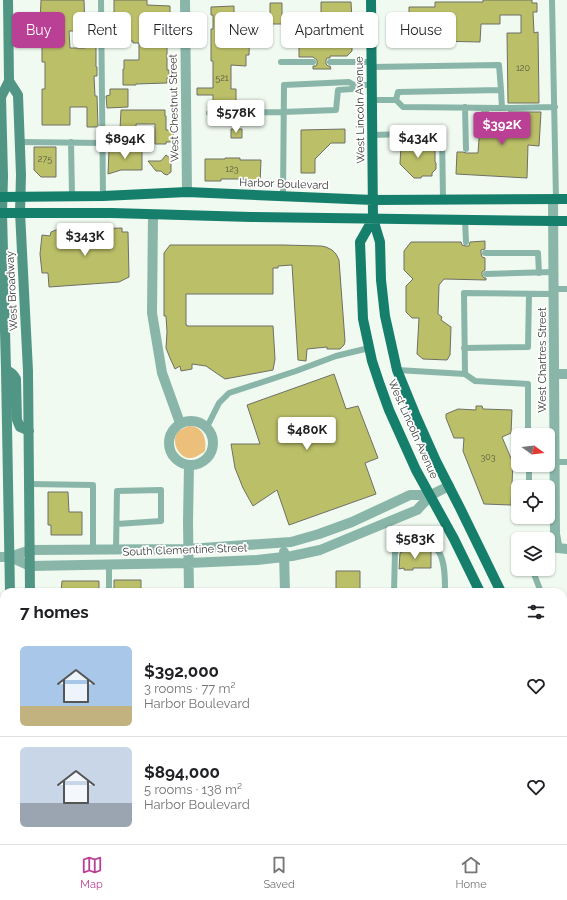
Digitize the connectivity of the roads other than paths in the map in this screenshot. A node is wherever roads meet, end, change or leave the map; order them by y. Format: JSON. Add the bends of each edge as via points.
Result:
{"nodes":[{"id":1,"x":8,"y":0,"type":"edge"},
{"id":2,"x":101,"y":0,"type":"edge"},
{"id":3,"x":185,"y":0,"type":"edge"},
{"id":4,"x":371,"y":0,"type":"edge"},
{"id":5,"x":552,"y":0,"type":"edge"},
{"id":6,"x":371,"y":12,"type":"edge"},
{"id":7,"x":371,"y":48,"type":"edge"},
{"id":8,"x":281,"y":62,"type":"dead end"},
{"id":9,"x":313,"y":62,"type":"dead end"},
{"id":10,"x":330,"y":62,"type":"dead end"},
{"id":11,"x":371,"y":64,"type":"junction"},
{"id":12,"x":9,"y":81,"type":"junction"},
{"id":13,"x":354,"y":85,"type":"junction"},
{"id":14,"x":371,"y":85,"type":"junction"},
{"id":15,"x":501,"y":90,"type":"junction"},
{"id":16,"x":371,"y":100,"type":"junction"},
{"id":17,"x":396,"y":100,"type":"junction"},
{"id":18,"x":465,"y":107,"type":"junction"},
{"id":19,"x":555,"y":107,"type":"junction"},
{"id":20,"x":502,"y":108,"type":"junction"},
{"id":21,"x":209,"y":112,"type":"dead end"},
{"id":22,"x":283,"y":112,"type":"junction"},
{"id":23,"x":372,"y":135,"type":"junction"},
{"id":24,"x":20,"y":142,"type":"junction"},
{"id":25,"x":71,"y":142,"type":"junction"},
{"id":26,"x":103,"y":142,"type":"junction"},
{"id":27,"x":466,"y":149,"type":"dead end"},
{"id":28,"x":187,"y":192,"type":"junction"},
{"id":29,"x":21,"y":196,"type":"junction"},
{"id":30,"x":72,"y":196,"type":"junction"},
{"id":31,"x":104,"y":196,"type":"junction"},
{"id":32,"x":283,"y":196,"type":"junction"},
{"id":33,"x":1,"y":197,"type":"edge"},
{"id":34,"x":443,"y":199,"type":"junction"},
{"id":35,"x":555,"y":199,"type":"junction"},
{"id":36,"x":567,"y":199,"type":"edge"},
{"id":37,"x":373,"y":200,"type":"junction"},
{"id":38,"x":20,"y":212,"type":"junction"},
{"id":39,"x":1,"y":213,"type":"edge"},
{"id":40,"x":153,"y":215,"type":"junction"},
{"id":41,"x":372,"y":219,"type":"junction"},
{"id":42,"x":465,"y":220,"type":"junction"},
{"id":43,"x":567,"y":220,"type":"edge"},
{"id":44,"x":553,"y":221,"type":"junction"},
{"id":45,"x":466,"y":242,"type":"dead end"},
{"id":46,"x":485,"y":253,"type":"dead end"},
{"id":47,"x":554,"y":272,"type":"junction"},
{"id":48,"x":539,"y":273,"type":"junction"},
{"id":49,"x":486,"y":274,"type":"dead end"},
{"id":50,"x":567,"y":289,"type":"edge"},
{"id":51,"x":554,"y":291,"type":"junction"},
{"id":52,"x":2,"y":293,"type":"edge"},
{"id":53,"x":529,"y":294,"type":"junction"},
{"id":54,"x":369,"y":348,"type":"junction"},
{"id":55,"x":464,"y":348,"type":"junction"},
{"id":56,"x":3,"y":370,"type":"edge"},
{"id":57,"x":397,"y":370,"type":"junction"},
{"id":58,"x":464,"y":374,"type":"junction"},
{"id":59,"x":554,"y":374,"type":"junction"},
{"id":60,"x":567,"y":374,"type":"edge"},
{"id":61,"x":180,"y":423,"type":"junction"},
{"id":62,"x":207,"y":427,"type":"junction"},
{"id":63,"x":528,"y":428,"type":"edge"},
{"id":64,"x":554,"y":428,"type":"edge"},
{"id":65,"x":29,"y":431,"type":"junction"},
{"id":66,"x":555,"y":462,"type":"edge"},
{"id":67,"x":567,"y":462,"type":"edge"},
{"id":68,"x":189,"y":465,"type":"junction"},
{"id":69,"x":29,"y":484,"type":"junction"},
{"id":70,"x":449,"y":486,"type":"junction"},
{"id":71,"x":431,"y":495,"type":"junction"},
{"id":72,"x":116,"y":524,"type":"junction"},
{"id":73,"x":553,"y":524,"type":"edge"},
{"id":74,"x":282,"y":543,"type":"junction"},
{"id":75,"x":561,"y":548,"type":"edge"},
{"id":76,"x":188,"y":549,"type":"junction"},
{"id":77,"x":30,"y":550,"type":"junction"},
{"id":78,"x":93,"y":550,"type":"junction"},
{"id":79,"x":116,"y":550,"type":"junction"},
{"id":80,"x":5,"y":557,"type":"edge"},
{"id":81,"x":284,"y":557,"type":"junction"},
{"id":82,"x":188,"y":563,"type":"junction"},
{"id":83,"x":109,"y":564,"type":"junction"},
{"id":84,"x":30,"y":566,"type":"junction"},
{"id":85,"x":535,"y":576,"type":"edge"},
{"id":86,"x":9,"y":588,"type":"edge"},
{"id":87,"x":30,"y":588,"type":"edge"},
{"id":88,"x":109,"y":588,"type":"edge"},
{"id":89,"x":189,"y":588,"type":"edge"},
{"id":90,"x":285,"y":588,"type":"edge"},
{"id":91,"x":394,"y":588,"type":"edge"},
{"id":92,"x":445,"y":588,"type":"edge"},
{"id":93,"x":478,"y":588,"type":"edge"},
{"id":94,"x":499,"y":588,"type":"edge"},
{"id":95,"x":539,"y":588,"type":"edge"}],
"edges":[{"from":1,"to":12,"type":"main road","name":"West Broadway"},
{"from":2,"to":26,"type":"lane"},
{"from":3,"to":28,"type":"street","name":"West Chestnut Street"},
{"from":4,"to":6,"type":"main road","name":"West Lincoln Avenue"},
{"from":5,"to":19,"type":"lane"},
{"from":7,"to":11,"type":"main road","name":"West Lincoln Avenue"},
{"from":8,"to":9,"type":"lane"},
{"from":10,"to":11,"type":"lane"},
{"from":11,"to":14,"type":"main road","name":"West Lincoln Avenue"},
{"from":11,"to":15,"type":"lane","via":[[500,65]]},
{"from":12,"to":24,"type":"main road","name":"West Broadway","via":[[18,95]]},
{"from":12,"to":33,"type":"main road","name":"West Broadway","via":[[2,97]]},
{"from":13,"to":14,"type":"lane"},
{"from":13,"to":22,"type":"lane","via":[[352,89],[338,90],[336,110]]},
{"from":13,"to":22,"type":"lane","via":[[349,82],[284,85]]},
{"from":14,"to":16,"type":"main road","name":"West Lincoln Avenue"},
{"from":15,"to":17,"type":"lane","via":[[398,92]]},
{"from":15,"to":20,"type":"lane"},
{"from":16,"to":17,"type":"lane"},
{"from":16,"to":23,"type":"main road","name":"West Lincoln Avenue"},
{"from":17,"to":18,"type":"lane","via":[[403,107]]},
{"from":18,"to":20,"type":"lane"},
{"from":18,"to":27,"type":"lane"},
{"from":19,"to":20,"type":"lane"},
{"from":19,"to":35,"type":"lane"},
{"from":21,"to":22,"type":"lane"},
{"from":22,"to":32,"type":"lane"},
{"from":23,"to":34,"type":"lane","via":[[442,133]]},
{"from":23,"to":37,"type":"main road","name":"West Lincoln Avenue"},
{"from":24,"to":25,"type":"lane"},
{"from":24,"to":29,"type":"main road","name":"West Broadway"},
{"from":25,"to":26,"type":"lane"},
{"from":25,"to":30,"type":"lane"},
{"from":26,"to":31,"type":"lane"},
{"from":28,"to":31,"type":"main road","name":"Harbor Boulevard"},
{"from":28,"to":32,"type":"main road","name":"Harbor Boulevard"},
{"from":29,"to":30,"type":"main road","name":"Harbor Boulevard"},
{"from":29,"to":33,"type":"main road","name":"Harbor Boulevard"},
{"from":29,"to":38,"type":"main road","name":"West Broadway"},
{"from":30,"to":31,"type":"main road","name":"Harbor Boulevard"},
{"from":32,"to":37,"type":"main road","name":"Harbor Boulevard"},
{"from":33,"to":39,"type":"main road","name":"West Broadway"},
{"from":34,"to":35,"type":"main road","name":"Harbor Boulevard"},
{"from":34,"to":37,"type":"main road","name":"Harbor Boulevard"},
{"from":35,"to":36,"type":"main road","name":"Harbor Boulevard"},
{"from":35,"to":44,"type":"street","name":"West Chartres Street"},
{"from":37,"to":41,"type":"main road","name":"West Lincoln Avenue"},
{"from":38,"to":39,"type":"main road"},
{"from":38,"to":40,"type":"main road"},
{"from":38,"to":65,"type":"main road","name":"West Broadway"},
{"from":39,"to":52,"type":"main road","name":"West Broadway"},
{"from":40,"to":41,"type":"main road"},
{"from":40,"to":61,"type":"street","via":[[152,313],[162,373]]},
{"from":41,"to":42,"type":"main road"},
{"from":41,"to":54,"type":"main road","name":"West Lincoln Avenue","via":[[360,242],[364,319]]},
{"from":41,"to":57,"type":"main road","name":"West Lincoln Avenue","via":[[380,242],[385,316]]},
{"from":42,"to":44,"type":"main road"},
{"from":42,"to":45,"type":"lane"},
{"from":43,"to":44,"type":"main road"},
{"from":44,"to":47,"type":"street","name":"West Chartres Street"},
{"from":46,"to":48,"type":"lane","via":[[538,253]]},
{"from":47,"to":48,"type":"lane"},
{"from":47,"to":51,"type":"street","name":"West Chartres Street"},
{"from":48,"to":49,"type":"lane"},
{"from":50,"to":51,"type":"lane"},
{"from":51,"to":53,"type":"lane"},
{"from":51,"to":59,"type":"street","name":"West Chartres Street"},
{"from":52,"to":56,"type":"main road","name":"West Broadway"},
{"from":53,"to":55,"type":"lane","via":[[528,346]]},
{"from":53,"to":55,"type":"lane","via":[[464,293]]},
{"from":54,"to":62,"type":"lane","via":[[336,356],[229,393],[219,403]]},
{"from":54,"to":71,"type":"main road","name":"West Lincoln Avenue","via":[[389,410],[416,470]]},
{"from":55,"to":58,"type":"lane"},
{"from":56,"to":65,"type":"main road","via":[[10,371],[16,379],[17,420],[20,427]]},
{"from":56,"to":80,"type":"main road","name":"West Broadway"},
{"from":57,"to":58,"type":"lane"},
{"from":57,"to":70,"type":"main road","name":"West Lincoln Avenue","via":[[414,414]]},
{"from":58,"to":63,"type":"lane","via":[[475,381],[528,384]]},
{"from":59,"to":60,"type":"street"},
{"from":59,"to":64,"type":"street","name":"West Chartres Street"},
{"from":61,"to":62,"type":"street","via":[[197,421]]},
{"from":61,"to":68,"type":"street","via":[[170,436],[170,451],[180,462]]},
{"from":62,"to":68,"type":"street","via":[[213,438],[212,452],[204,462]]},
{"from":65,"to":69,"type":"main road","name":"West Broadway"},
{"from":66,"to":67,"type":"lane"},
{"from":68,"to":76,"type":"street"},
{"from":69,"to":77,"type":"main road","name":"West Broadway"},
{"from":69,"to":78,"type":"lane","via":[[93,485]]},
{"from":70,"to":71,"type":"street"},
{"from":70,"to":94,"type":"main road","name":"West Lincoln Avenue"},
{"from":71,"to":74,"type":"street","name":"South Clementine Street","via":[[410,495],[352,522],[319,534]]},
{"from":71,"to":81,"type":"street","name":"South Clementine Street","via":[[417,510],[358,535],[320,550]]},
{"from":71,"to":93,"type":"main road","name":"West Lincoln Avenue"},
{"from":72,"to":72,"type":"lane","via":[[117,491],[160,490],[161,521]]},
{"from":72,"to":79,"type":"lane"},
{"from":73,"to":75,"type":"street","name":"West Chartres Street"},
{"from":74,"to":76,"type":"street","name":"South Clementine Street"},
{"from":74,"to":81,"type":"street"},
{"from":76,"to":79,"type":"street","name":"South Clementine Street"},
{"from":76,"to":82,"type":"street"},
{"from":77,"to":78,"type":"street","name":"South Clementine Street"},
{"from":77,"to":80,"type":"street","name":"South Clementine Street"},
{"from":77,"to":84,"type":"main road","name":"West Broadway"},
{"from":78,"to":79,"type":"street","name":"South Clementine Street"},
{"from":80,"to":84,"type":"street","name":"South Clementine Street"},
{"from":80,"to":86,"type":"main road","name":"West Broadway"},
{"from":81,"to":82,"type":"street","name":"South Clementine Street"},
{"from":81,"to":90,"type":"street"},
{"from":82,"to":83,"type":"street","name":"South Clementine Street"},
{"from":82,"to":89,"type":"street"},
{"from":83,"to":84,"type":"street","name":"South Clementine Street"},
{"from":83,"to":88,"type":"lane"},
{"from":84,"to":87,"type":"main road","name":"West Broadway"},
{"from":85,"to":95,"type":"lane"},
{"from":91,"to":92,"type":"lane","via":[[395,552],[401,546],[433,547],[438,551],[444,569]]}]}
